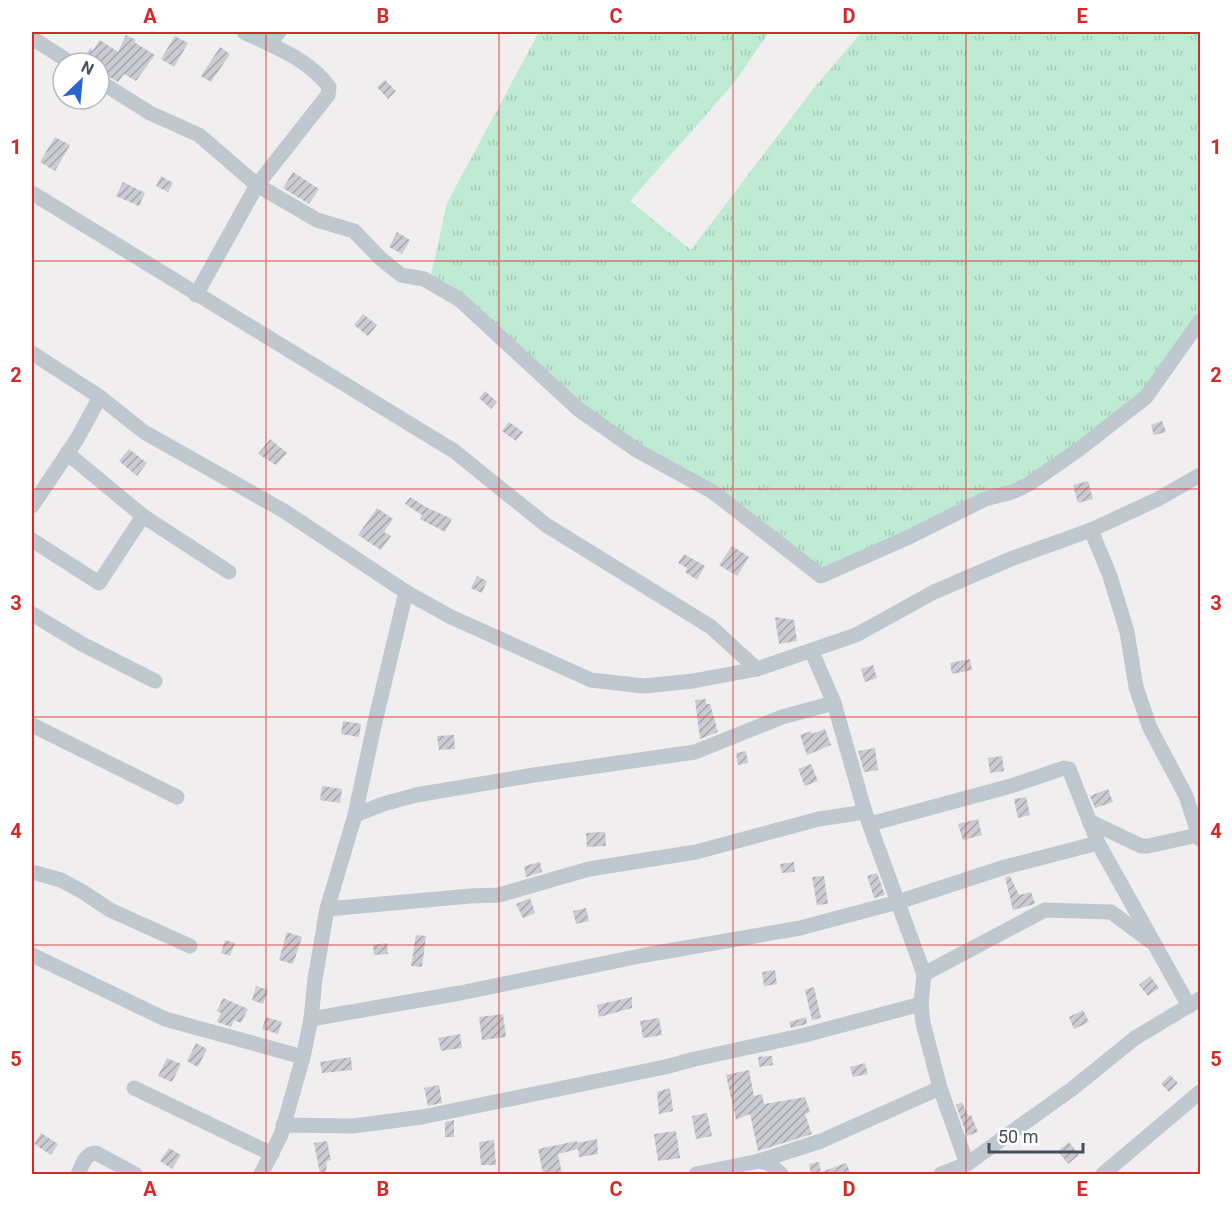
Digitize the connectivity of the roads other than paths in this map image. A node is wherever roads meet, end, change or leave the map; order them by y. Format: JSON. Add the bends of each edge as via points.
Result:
{"nodes":[{"id":1,"x":244,"y":32,"type":"edge"},
{"id":2,"x":279,"y":32,"type":"edge"},
{"id":3,"x":32,"y":38,"type":"edge"},
{"id":4,"x":269,"y":44,"type":"junction"},
{"id":5,"x":52,"y":51,"type":"edge"},
{"id":6,"x":111,"y":89,"type":"edge"},
{"id":7,"x":257,"y":185,"type":"junction"},
{"id":8,"x":32,"y":193,"type":"edge"},
{"id":9,"x":196,"y":295,"type":"junction"},
{"id":10,"x":1200,"y":321,"type":"edge"},
{"id":11,"x":32,"y":353,"type":"edge"},
{"id":12,"x":100,"y":397,"type":"junction"},
{"id":13,"x":67,"y":453,"type":"junction"},
{"id":14,"x":1199,"y":479,"type":"edge"},
{"id":15,"x":32,"y":506,"type":"edge"},
{"id":16,"x":143,"y":516,"type":"junction"},
{"id":17,"x":1091,"y":530,"type":"junction"},
{"id":18,"x":32,"y":540,"type":"edge"},
{"id":19,"x":229,"y":572,"type":"dead end"},
{"id":20,"x":406,"y":592,"type":"junction"},
{"id":21,"x":32,"y":614,"type":"edge"},
{"id":22,"x":812,"y":652,"type":"junction"},
{"id":23,"x":757,"y":669,"type":"junction"},
{"id":24,"x":155,"y":681,"type":"dead end"},
{"id":25,"x":834,"y":704,"type":"junction"},
{"id":26,"x":32,"y":725,"type":"edge"},
{"id":27,"x":177,"y":797,"type":"dead end"},
{"id":28,"x":355,"y":816,"type":"junction"},
{"id":29,"x":867,"y":818,"type":"junction"},
{"id":30,"x":1089,"y":821,"type":"junction"},
{"id":31,"x":1199,"y":837,"type":"edge"},
{"id":32,"x":1098,"y":843,"type":"junction"},
{"id":33,"x":32,"y":872,"type":"edge"},
{"id":34,"x":898,"y":902,"type":"junction"},
{"id":35,"x":327,"y":909,"type":"junction"},
{"id":36,"x":1154,"y":945,"type":"junction"},
{"id":37,"x":190,"y":946,"type":"dead end"},
{"id":38,"x":32,"y":955,"type":"edge"},
{"id":39,"x":924,"y":974,"type":"junction"},
{"id":40,"x":1195,"y":1003,"type":"edge"},
{"id":41,"x":921,"y":1004,"type":"junction"},
{"id":42,"x":311,"y":1019,"type":"junction"},
{"id":43,"x":303,"y":1057,"type":"junction"},
{"id":44,"x":134,"y":1088,"type":"dead end"},
{"id":45,"x":940,"y":1088,"type":"junction"},
{"id":46,"x":1200,"y":1092,"type":"edge"},
{"id":47,"x":283,"y":1125,"type":"junction"},
{"id":48,"x":272,"y":1154,"type":"junction"},
{"id":49,"x":759,"y":1161,"type":"junction"},
{"id":50,"x":962,"y":1169,"type":"edge"},
{"id":51,"x":78,"y":1174,"type":"edge"},
{"id":52,"x":135,"y":1174,"type":"edge"},
{"id":53,"x":261,"y":1174,"type":"edge"},
{"id":54,"x":696,"y":1174,"type":"edge"},
{"id":55,"x":781,"y":1174,"type":"edge"},
{"id":56,"x":941,"y":1174,"type":"edge"},
{"id":57,"x":1103,"y":1174,"type":"edge"}],
"edges":[{"from":1,"to":4,"type":"street"},
{"from":2,"to":4,"type":"street"},
{"from":3,"to":5,"type":"street"},
{"from":4,"to":7,"type":"street","via":[[307,64],[322,77],[328,95]]},
{"from":6,"to":7,"type":"street","via":[[150,113],[199,135]]},
{"from":7,"to":9,"type":"street"},
{"from":7,"to":10,"type":"street","via":[[317,220],[354,231],[401,275],[424,279],[460,300],[578,409],[638,451],[713,492],[821,576],[985,499],[1029,484],[1146,397]]},
{"from":8,"to":9,"type":"street"},
{"from":9,"to":23,"type":"street","via":[[454,451],[546,525],[711,627]]},
{"from":11,"to":12,"type":"street"},
{"from":12,"to":13,"type":"street"},
{"from":12,"to":20,"type":"street","via":[[144,432],[284,510]]},
{"from":13,"to":15,"type":"street"},
{"from":13,"to":16,"type":"street"},
{"from":14,"to":17,"type":"street"},
{"from":16,"to":18,"type":"street","via":[[99,583]]},
{"from":16,"to":19,"type":"street"},
{"from":17,"to":22,"type":"street","via":[[934,592],[856,636]]},
{"from":17,"to":31,"type":"street","via":[[1124,621],[1136,687],[1150,728],[1186,796]]},
{"from":20,"to":23,"type":"street","via":[[451,617],[591,680],[644,686]]},
{"from":20,"to":28,"type":"street"},
{"from":21,"to":24,"type":"street"},
{"from":22,"to":23,"type":"street"},
{"from":22,"to":25,"type":"street"},
{"from":25,"to":28,"type":"street","via":[[782,717],[695,752],[416,795]]},
{"from":25,"to":29,"type":"street"},
{"from":26,"to":27,"type":"street"},
{"from":28,"to":35,"type":"street"},
{"from":29,"to":30,"type":"street","via":[[1011,786],[1064,768],[1071,772]]},
{"from":29,"to":34,"type":"street"},
{"from":29,"to":35,"type":"street","via":[[819,819],[696,852],[590,869],[500,896]]},
{"from":30,"to":31,"type":"street","via":[[1141,846]]},
{"from":30,"to":32,"type":"street"},
{"from":32,"to":34,"type":"street","via":[[1005,867]]},
{"from":32,"to":36,"type":"street"},
{"from":33,"to":37,"type":"street","via":[[61,880],[110,910]]},
{"from":34,"to":39,"type":"street"},
{"from":34,"to":42,"type":"street","via":[[800,928]]},
{"from":35,"to":42,"type":"street"},
{"from":36,"to":39,"type":"street","via":[[1111,912],[1045,910]]},
{"from":36,"to":40,"type":"street"},
{"from":38,"to":43,"type":"street","via":[[165,1019]]},
{"from":39,"to":41,"type":"street"},
{"from":40,"to":50,"type":"street","via":[[1135,1038]]},
{"from":41,"to":45,"type":"street"},
{"from":41,"to":47,"type":"street","via":[[665,1067],[422,1117],[352,1126]]},
{"from":42,"to":43,"type":"street"},
{"from":43,"to":47,"type":"street"},
{"from":44,"to":48,"type":"street"},
{"from":45,"to":49,"type":"street","via":[[821,1141]]},
{"from":45,"to":50,"type":"street"},
{"from":46,"to":57,"type":"street"},
{"from":47,"to":48,"type":"street"},
{"from":48,"to":53,"type":"street"},
{"from":49,"to":54,"type":"street"},
{"from":49,"to":55,"type":"street","via":[[770,1164]]},
{"from":50,"to":56,"type":"street"},
{"from":51,"to":52,"type":"street","via":[[91,1153]]}]}
